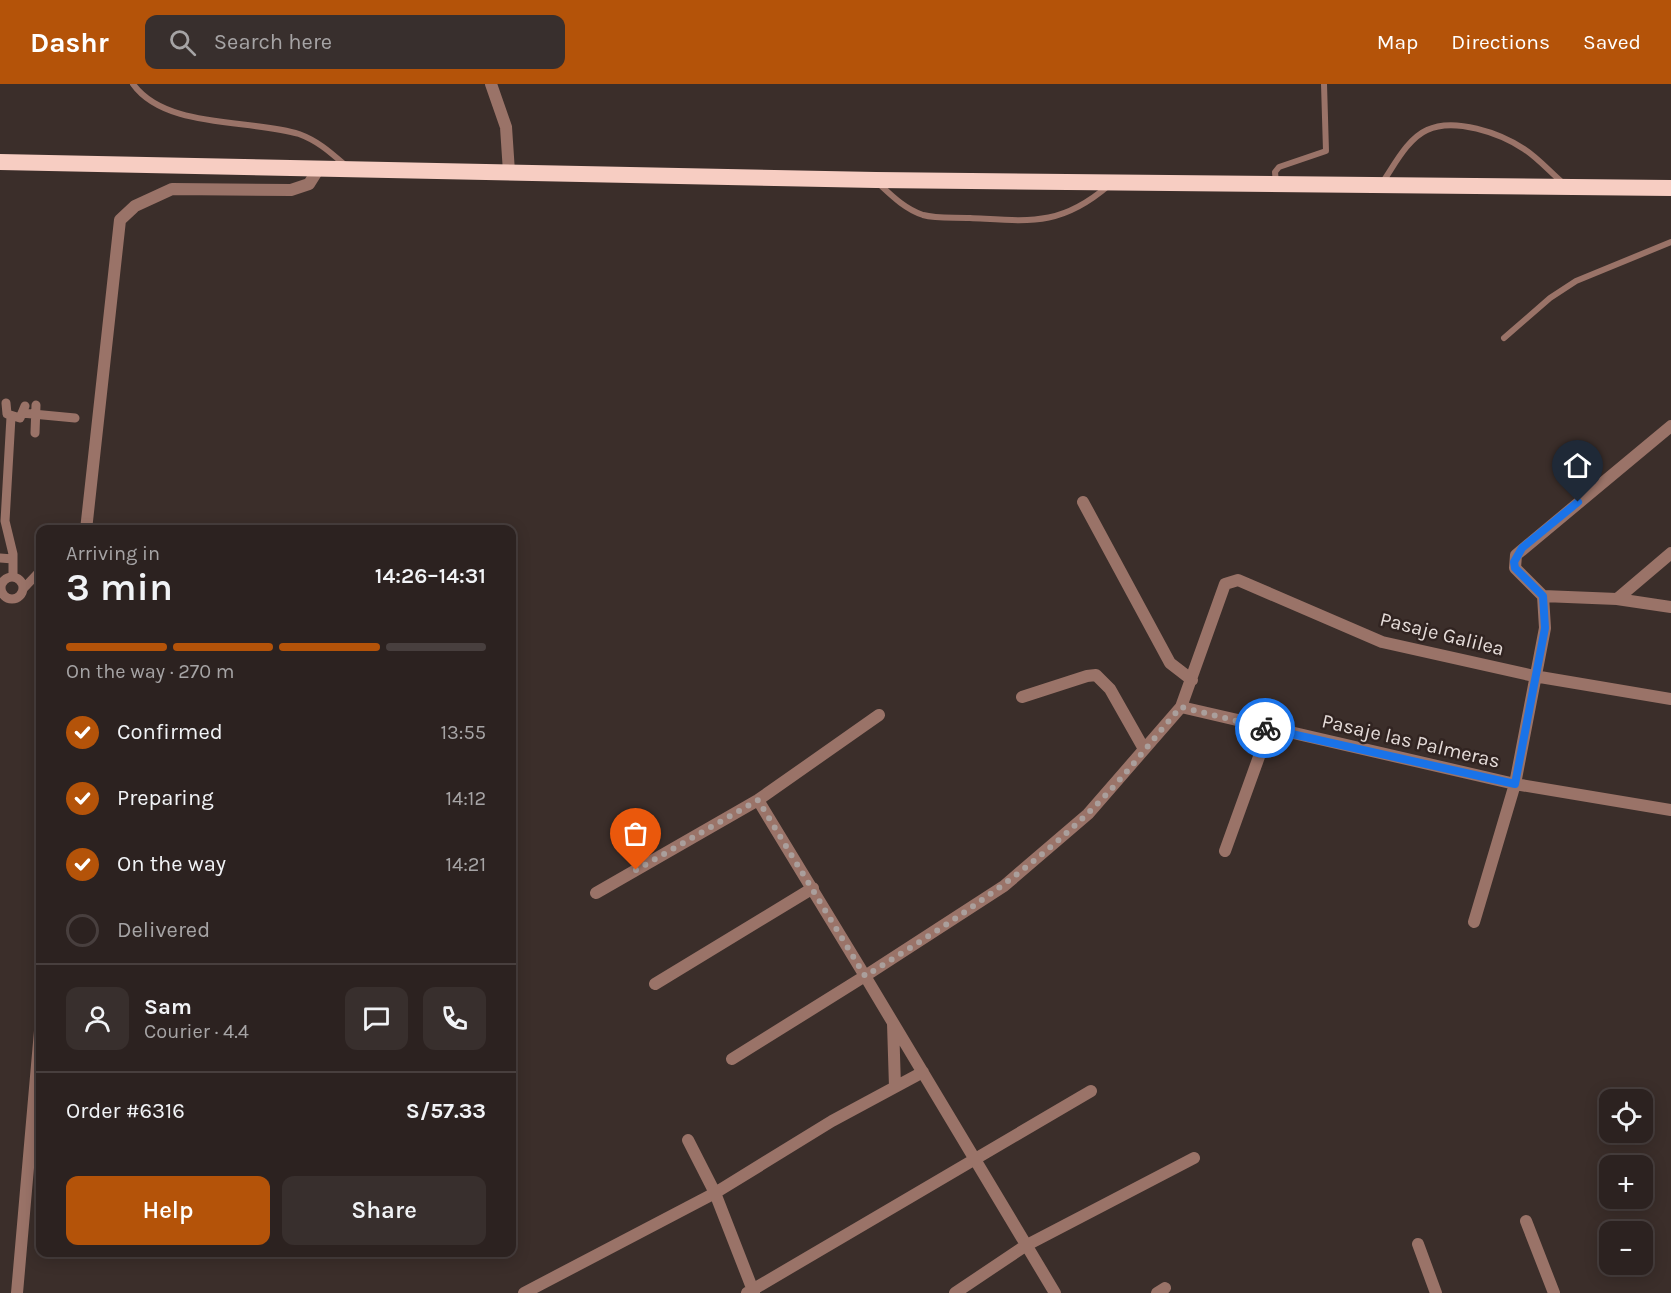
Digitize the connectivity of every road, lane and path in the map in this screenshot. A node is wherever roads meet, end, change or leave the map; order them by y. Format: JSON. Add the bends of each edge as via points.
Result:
{"nodes":[{"id":1,"x":133,"y":84,"type":"edge"},
{"id":2,"x":491,"y":84,"type":"edge"},
{"id":3,"x":1324,"y":84,"type":"edge"},
{"id":4,"x":0,"y":162,"type":"edge"},
{"id":5,"x":319,"y":168,"type":"junction"},
{"id":6,"x":350,"y":169,"type":"junction"},
{"id":7,"x":509,"y":172,"type":"junction"},
{"id":8,"x":876,"y":180,"type":"junction"},
{"id":9,"x":1112,"y":183,"type":"junction"},
{"id":10,"x":1276,"y":184,"type":"junction"},
{"id":11,"x":1380,"y":185,"type":"junction"},
{"id":12,"x":1568,"y":187,"type":"junction"},
{"id":13,"x":1671,"y":188,"type":"edge"},
{"id":14,"x":1671,"y":242,"type":"edge"},
{"id":15,"x":1504,"y":338,"type":"dead end"},
{"id":16,"x":6,"y":403,"type":"dead end"},
{"id":17,"x":36,"y":410,"type":"junction"},
{"id":18,"x":11,"y":417,"type":"junction"},
{"id":19,"x":75,"y":418,"type":"dead end"},
{"id":20,"x":1671,"y":426,"type":"edge"},
{"id":21,"x":35,"y":433,"type":"dead end"},
{"id":22,"x":1083,"y":502,"type":"dead end"},
{"id":23,"x":87,"y":525,"type":"edge"},
{"id":24,"x":1671,"y":553,"type":"edge"},
{"id":25,"x":0,"y":558,"type":"edge"},
{"id":26,"x":13,"y":559,"type":"junction"},
{"id":27,"x":36,"y":575,"type":"edge"},
{"id":28,"x":13,"y":577,"type":"junction"},
{"id":29,"x":23,"y":589,"type":"junction"},
{"id":30,"x":1543,"y":596,"type":"junction"},
{"id":31,"x":1617,"y":599,"type":"junction"},
{"id":32,"x":1671,"y":606,"type":"edge"},
{"id":33,"x":1534,"y":675,"type":"junction"},
{"id":34,"x":1192,"y":680,"type":"junction"},
{"id":35,"x":1022,"y":697,"type":"dead end"},
{"id":36,"x":1671,"y":699,"type":"edge"},
{"id":37,"x":1181,"y":707,"type":"junction"},
{"id":38,"x":879,"y":715,"type":"dead end"},
{"id":39,"x":1269,"y":729,"type":"junction"},
{"id":40,"x":1144,"y":749,"type":"junction"},
{"id":41,"x":1515,"y":784,"type":"junction"},
{"id":42,"x":758,"y":800,"type":"junction"},
{"id":43,"x":1671,"y":810,"type":"edge"},
{"id":44,"x":1225,"y":851,"type":"dead end"},
{"id":45,"x":813,"y":888,"type":"junction"},
{"id":46,"x":596,"y":893,"type":"dead end"},
{"id":47,"x":1474,"y":922,"type":"dead end"},
{"id":48,"x":865,"y":976,"type":"junction"},
{"id":49,"x":656,"y":984,"type":"dead end"},
{"id":50,"x":893,"y":1022,"type":"junction"},
{"id":51,"x":732,"y":1059,"type":"dead end"},
{"id":52,"x":923,"y":1072,"type":"junction"},
{"id":53,"x":36,"y":1077,"type":"edge"},
{"id":54,"x":895,"y":1087,"type":"junction"},
{"id":55,"x":1091,"y":1091,"type":"dead end"},
{"id":56,"x":688,"y":1140,"type":"dead end"},
{"id":57,"x":974,"y":1158,"type":"junction"},
{"id":58,"x":1194,"y":1158,"type":"dead end"},
{"id":59,"x":715,"y":1193,"type":"junction"},
{"id":60,"x":1526,"y":1221,"type":"dead end"},
{"id":61,"x":1418,"y":1244,"type":"dead end"},
{"id":62,"x":1025,"y":1246,"type":"junction"},
{"id":63,"x":751,"y":1292,"type":"edge"},
{"id":64,"x":17,"y":1293,"type":"edge"},
{"id":65,"x":524,"y":1293,"type":"edge"},
{"id":66,"x":956,"y":1293,"type":"edge"},
{"id":67,"x":1055,"y":1293,"type":"edge"},
{"id":68,"x":1436,"y":1293,"type":"edge"},
{"id":69,"x":1554,"y":1293,"type":"edge"}],
"edges":[{"from":1,"to":6,"type":"lane","via":[[152,101],[188,116],[299,134],[319,143]]},
{"from":2,"to":7,"type":"street","via":[[506,127]]},
{"from":3,"to":10,"type":"lane","via":[[1326,151],[1279,167],[1275,172]]},
{"from":4,"to":5,"type":"highway"},
{"from":5,"to":6,"type":"highway"},
{"from":5,"to":23,"type":"street","via":[[309,184],[291,190],[172,189],[150,197],[120,220]]},
{"from":6,"to":7,"type":"highway"},
{"from":7,"to":8,"type":"highway"},
{"from":8,"to":9,"type":"highway"},
{"from":8,"to":9,"type":"lane","via":[[897,201],[924,216],[1025,221],[1070,213]]},
{"from":9,"to":10,"type":"highway"},
{"from":10,"to":11,"type":"highway"},
{"from":11,"to":12,"type":"highway"},
{"from":11,"to":12,"type":"lane","via":[[1412,142],[1426,130],[1446,125],[1468,126],[1518,146]]},
{"from":12,"to":13,"type":"highway"},
{"from":14,"to":15,"type":"lane","via":[[1576,282],[1550,298]]},
{"from":16,"to":18,"type":"street"},
{"from":17,"to":18,"type":"street","via":[[23,409],[20,418]]},
{"from":17,"to":19,"type":"street"},
{"from":17,"to":21,"type":"street"},
{"from":18,"to":26,"type":"street","via":[[5,521]]},
{"from":20,"to":30,"type":"street","via":[[1516,555],[1515,568]]},
{"from":22,"to":34,"type":"street","via":[[1170,663]]},
{"from":24,"to":31,"type":"street"},
{"from":25,"to":26,"type":"street"},
{"from":26,"to":28,"type":"street"},
{"from":27,"to":29,"type":"street"},
{"from":28,"to":29,"type":"street","via":[[21,580]]},
{"from":28,"to":29,"type":"street","via":[[5,579],[3,595],[11,599]]},
{"from":30,"to":31,"type":"street"},
{"from":30,"to":33,"type":"street","via":[[1545,628]]},
{"from":31,"to":32,"type":"street"},
{"from":33,"to":34,"type":"street","name":"Pasaje Galilea","via":[[1382,642],[1238,580],[1225,584]]},
{"from":33,"to":36,"type":"street","name":"Pasaje Galilea"},
{"from":33,"to":41,"type":"street"},
{"from":34,"to":37,"type":"street"},
{"from":35,"to":40,"type":"street","via":[[1096,675],[1110,689]]},
{"from":37,"to":39,"type":"street","name":"Pasaje las Palmeras"},
{"from":37,"to":40,"type":"street"},
{"from":38,"to":42,"type":"street"},
{"from":39,"to":41,"type":"street","name":"Pasaje las Palmeras"},
{"from":39,"to":44,"type":"street"},
{"from":40,"to":48,"type":"street","via":[[1088,814],[1004,886]]},
{"from":41,"to":43,"type":"street","name":"Pasaje las Palmeras"},
{"from":41,"to":47,"type":"street"},
{"from":42,"to":45,"type":"street"},
{"from":42,"to":46,"type":"street"},
{"from":45,"to":48,"type":"street"},
{"from":45,"to":49,"type":"street"},
{"from":48,"to":50,"type":"street"},
{"from":48,"to":51,"type":"street"},
{"from":50,"to":52,"type":"street"},
{"from":50,"to":54,"type":"street"},
{"from":52,"to":54,"type":"street"},
{"from":52,"to":57,"type":"street"},
{"from":53,"to":64,"type":"street"},
{"from":54,"to":59,"type":"street"},
{"from":55,"to":57,"type":"street"},
{"from":56,"to":59,"type":"street"},
{"from":57,"to":62,"type":"street"},
{"from":57,"to":63,"type":"street"},
{"from":58,"to":62,"type":"street"},
{"from":59,"to":63,"type":"street"},
{"from":59,"to":65,"type":"street"},
{"from":60,"to":69,"type":"street"},
{"from":61,"to":68,"type":"street"},
{"from":62,"to":66,"type":"street"},
{"from":62,"to":67,"type":"street"}]}
